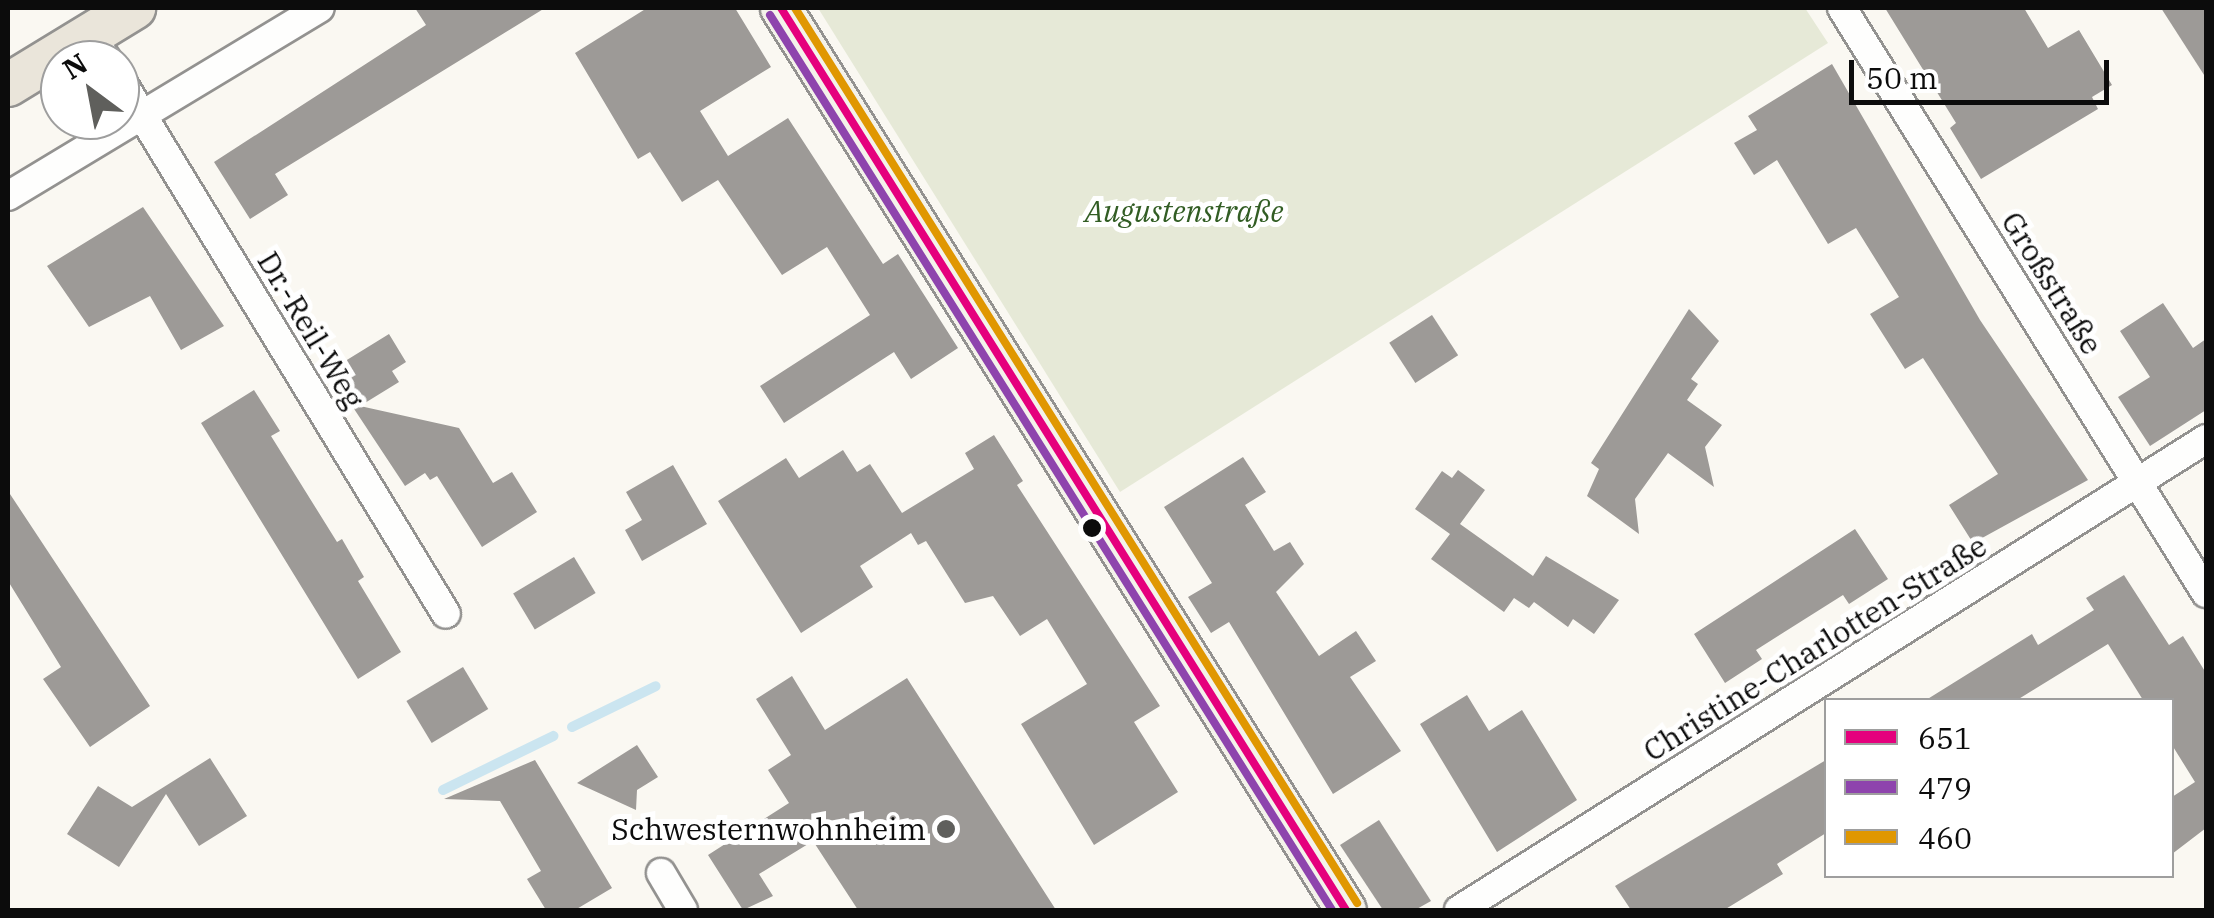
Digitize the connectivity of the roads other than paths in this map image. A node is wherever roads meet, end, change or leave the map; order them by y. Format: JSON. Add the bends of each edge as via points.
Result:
{"nodes":[{"id":1,"x":134,"y":8,"type":"edge"},
{"id":2,"x":320,"y":8,"type":"edge"},
{"id":3,"x":781,"y":8,"type":"edge"},
{"id":4,"x":1842,"y":8,"type":"edge"},
{"id":5,"x":104,"y":40,"type":"edge"},
{"id":6,"x":40,"y":71,"type":"edge"},
{"id":7,"x":8,"y":85,"type":"edge"},
{"id":8,"x":140,"y":108,"type":"edge"},
{"id":9,"x":143,"y":112,"type":"junction"},
{"id":10,"x":8,"y":196,"type":"edge"},
{"id":11,"x":2206,"y":439,"type":"edge"},
{"id":12,"x":2138,"y":482,"type":"junction"},
{"id":13,"x":2206,"y":593,"type":"edge"},
{"id":14,"x":446,"y":614,"type":"dead end"},
{"id":15,"x":660,"y":873,"type":"dead end"},
{"id":16,"x":684,"y":910,"type":"edge"},
{"id":17,"x":1346,"y":910,"type":"edge"},
{"id":18,"x":1459,"y":910,"type":"edge"}],
"edges":[{"from":1,"to":5,"type":"main road"},
{"from":2,"to":9,"type":"street"},
{"from":3,"to":17,"type":"street"},
{"from":4,"to":12,"type":"street","name":"Großstraße"},
{"from":6,"to":7,"type":"main road"},
{"from":8,"to":9,"type":"street","name":"Dr.-Reil-Weg"},
{"from":9,"to":10,"type":"street"},
{"from":9,"to":14,"type":"street","name":"Dr.-Reil-Weg"},
{"from":11,"to":12,"type":"street","name":"Christine-Charlotten-Straße"},
{"from":12,"to":13,"type":"street","name":"Großstraße"},
{"from":12,"to":18,"type":"street","name":"Christine-Charlotten-Straße"},
{"from":15,"to":16,"type":"street"}]}
